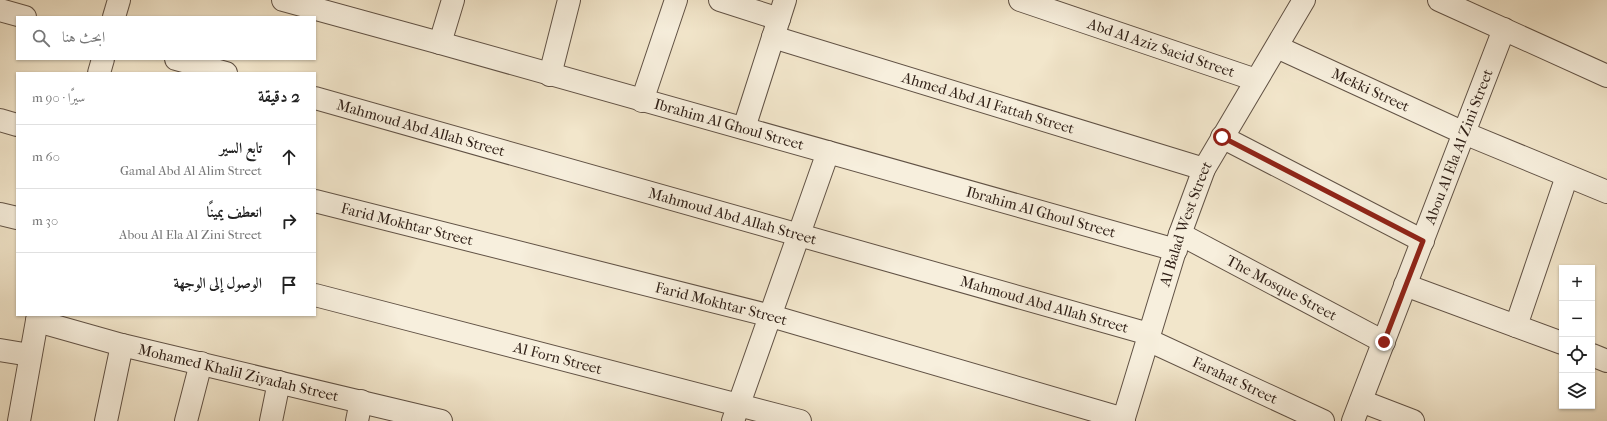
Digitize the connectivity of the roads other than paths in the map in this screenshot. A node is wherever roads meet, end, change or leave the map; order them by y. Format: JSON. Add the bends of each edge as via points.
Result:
{"nodes":[{"id":1,"x":118,"y":0,"type":"edge"},
{"id":2,"x":283,"y":0,"type":"edge"},
{"id":3,"x":453,"y":0,"type":"edge"},
{"id":4,"x":569,"y":0,"type":"edge"},
{"id":5,"x":676,"y":0,"type":"edge"},
{"id":6,"x":720,"y":0,"type":"edge"},
{"id":7,"x":1020,"y":0,"type":"edge"},
{"id":8,"x":1303,"y":0,"type":"edge"},
{"id":9,"x":1439,"y":0,"type":"edge"},
{"id":10,"x":0,"y":10,"type":"edge"},
{"id":11,"x":21,"y":16,"type":"edge"},
{"id":12,"x":114,"y":16,"type":"edge"},
{"id":13,"x":779,"y":19,"type":"edge"},
{"id":14,"x":1504,"y":29,"type":"junction"},
{"id":15,"x":440,"y":42,"type":"junction"},
{"id":16,"x":1277,"y":47,"type":"junction"},
{"id":17,"x":103,"y":60,"type":"edge"},
{"id":18,"x":180,"y":60,"type":"edge"},
{"id":19,"x":99,"y":72,"type":"edge"},
{"id":20,"x":222,"y":72,"type":"edge"},
{"id":21,"x":550,"y":74,"type":"junction"},
{"id":22,"x":1607,"y":76,"type":"edge"},
{"id":23,"x":1256,"y":80,"type":"junction"},
{"id":24,"x":316,"y":98,"type":"edge"},
{"id":25,"x":642,"y":101,"type":"junction"},
{"id":26,"x":0,"y":120,"type":"edge"},
{"id":27,"x":16,"y":125,"type":"edge"},
{"id":28,"x":744,"y":128,"type":"junction"},
{"id":29,"x":1464,"y":133,"type":"junction"},
{"id":30,"x":1222,"y":137,"type":"junction"},
{"id":31,"x":828,"y":152,"type":"junction"},
{"id":32,"x":1204,"y":169,"type":"junction"},
{"id":33,"x":1567,"y":176,"type":"junction"},
{"id":34,"x":1607,"y":192,"type":"edge"},
{"id":35,"x":316,"y":201,"type":"edge"},
{"id":36,"x":0,"y":214,"type":"edge"},
{"id":37,"x":16,"y":218,"type":"edge"},
{"id":38,"x":800,"y":234,"type":"junction"},
{"id":39,"x":1423,"y":241,"type":"junction"},
{"id":40,"x":1178,"y":242,"type":"junction"},
{"id":41,"x":1405,"y":285,"type":"junction"},
{"id":42,"x":316,"y":295,"type":"edge"},
{"id":43,"x":771,"y":316,"type":"junction"},
{"id":44,"x":38,"y":318,"type":"edge"},
{"id":45,"x":1516,"y":326,"type":"junction"},
{"id":46,"x":1149,"y":337,"type":"junction"},
{"id":47,"x":1384,"y":342,"type":"junction"},
{"id":48,"x":1559,"y":342,"type":"edge"},
{"id":49,"x":122,"y":344,"type":"junction"},
{"id":50,"x":0,"y":350,"type":"edge"},
{"id":51,"x":30,"y":356,"type":"junction"},
{"id":52,"x":1595,"y":356,"type":"edge"},
{"id":53,"x":1607,"y":361,"type":"edge"},
{"id":54,"x":201,"y":363,"type":"junction"},
{"id":55,"x":278,"y":382,"type":"junction"},
{"id":56,"x":1361,"y":401,"type":"junction"},
{"id":57,"x":359,"y":411,"type":"edge"},
{"id":58,"x":736,"y":413,"type":"edge"},
{"id":59,"x":1124,"y":420,"type":"edge"},
{"id":60,"x":19,"y":421,"type":"edge"},
{"id":61,"x":106,"y":421,"type":"edge"},
{"id":62,"x":186,"y":421,"type":"edge"},
{"id":63,"x":271,"y":421,"type":"edge"},
{"id":64,"x":441,"y":421,"type":"edge"},
{"id":65,"x":800,"y":421,"type":"edge"},
{"id":66,"x":1323,"y":421,"type":"edge"},
{"id":67,"x":1353,"y":421,"type":"edge"},
{"id":68,"x":1412,"y":421,"type":"edge"}],
"edges":[{"from":1,"to":12,"type":"street"},
{"from":2,"to":15,"type":"street","name":"Ibrahim Al Ghoul Street"},
{"from":3,"to":15,"type":"street"},
{"from":4,"to":21,"type":"street"},
{"from":5,"to":25,"type":"street"},
{"from":6,"to":13,"type":"street","name":"Ahmed Abd Al Fattah Street"},
{"from":7,"to":23,"type":"street","name":"Abd Al Aziz Saeid Street"},
{"from":8,"to":16,"type":"street","name":"Al Balad West Street"},
{"from":9,"to":14,"type":"street"},
{"from":10,"to":11,"type":"street"},
{"from":13,"to":28,"type":"street"},
{"from":13,"to":32,"type":"street","name":"Ahmed Abd Al Fattah Street"},
{"from":14,"to":22,"type":"street"},
{"from":14,"to":29,"type":"street","name":"Abou Al Ela Al Zini Street"},
{"from":15,"to":21,"type":"street","name":"Ibrahim Al Ghoul Street"},
{"from":16,"to":23,"type":"street","name":"Al Balad West Street"},
{"from":16,"to":29,"type":"street","name":"Mekki Street"},
{"from":17,"to":19,"type":"street"},
{"from":18,"to":20,"type":"street"},
{"from":21,"to":25,"type":"street","name":"Ibrahim Al Ghoul Street"},
{"from":23,"to":30,"type":"street","name":"Al Balad West Street"},
{"from":24,"to":38,"type":"street","name":"Mahmoud Abd Allah Street"},
{"from":25,"to":28,"type":"street","name":"Ibrahim Al Ghoul Street"},
{"from":26,"to":27,"type":"street"},
{"from":28,"to":31,"type":"street","name":"Ibrahim Al Ghoul Street"},
{"from":29,"to":33,"type":"street","name":"Mekki Street"},
{"from":29,"to":39,"type":"street","name":"Abou Al Ela Al Zini Street"},
{"from":30,"to":32,"type":"street","name":"Al Balad West Street"},
{"from":30,"to":39,"type":"street"},
{"from":31,"to":38,"type":"street"},
{"from":31,"to":40,"type":"street","name":"Ibrahim Al Ghoul Street"},
{"from":32,"to":40,"type":"street","name":"Al Balad West Street"},
{"from":33,"to":34,"type":"street","name":"Mekki Street"},
{"from":33,"to":45,"type":"street"},
{"from":35,"to":43,"type":"street","name":"Farid Mokhtar Street"},
{"from":36,"to":37,"type":"street"},
{"from":38,"to":43,"type":"street"},
{"from":38,"to":46,"type":"street","name":"Mahmoud Abd Allah Street"},
{"from":39,"to":41,"type":"street","name":"Abou Al Ela Al Zini Street"},
{"from":40,"to":46,"type":"street","name":"Al Balad West Street"},
{"from":40,"to":47,"type":"street","name":"The Mosque Street"},
{"from":41,"to":45,"type":"street"},
{"from":41,"to":47,"type":"street","name":"Abou Al Ela Al Zini Street"},
{"from":42,"to":58,"type":"street","name":"Al Forn Street"},
{"from":43,"to":58,"type":"street"},
{"from":43,"to":59,"type":"street","name":"Farid Mokhtar Street"},
{"from":44,"to":49,"type":"street","name":"Mohamed Khalil Ziyadah Street"},
{"from":44,"to":51,"type":"street"},
{"from":45,"to":48,"type":"street"},
{"from":46,"to":59,"type":"street","name":"Al Balad West Street"},
{"from":46,"to":66,"type":"street","name":"Farahat Street"},
{"from":47,"to":56,"type":"street","name":"Abou Al Ela Al Zini Street"},
{"from":49,"to":54,"type":"street","name":"Mohamed Khalil Ziyadah Street"},
{"from":49,"to":61,"type":"street"},
{"from":50,"to":51,"type":"street"},
{"from":51,"to":60,"type":"street"},
{"from":52,"to":53,"type":"street"},
{"from":54,"to":55,"type":"street","name":"Mohamed Khalil Ziyadah Street"},
{"from":54,"to":62,"type":"street"},
{"from":55,"to":57,"type":"street","name":"Mohamed Khalil Ziyadah Street"},
{"from":55,"to":63,"type":"street"},
{"from":56,"to":67,"type":"street","name":"Abou Al Ela Al Zini Street"},
{"from":56,"to":68,"type":"street"},
{"from":57,"to":64,"type":"street","name":"Mohamed Khalil Ziyadah Street"},
{"from":58,"to":65,"type":"street","name":"Al Forn Street"}]}
